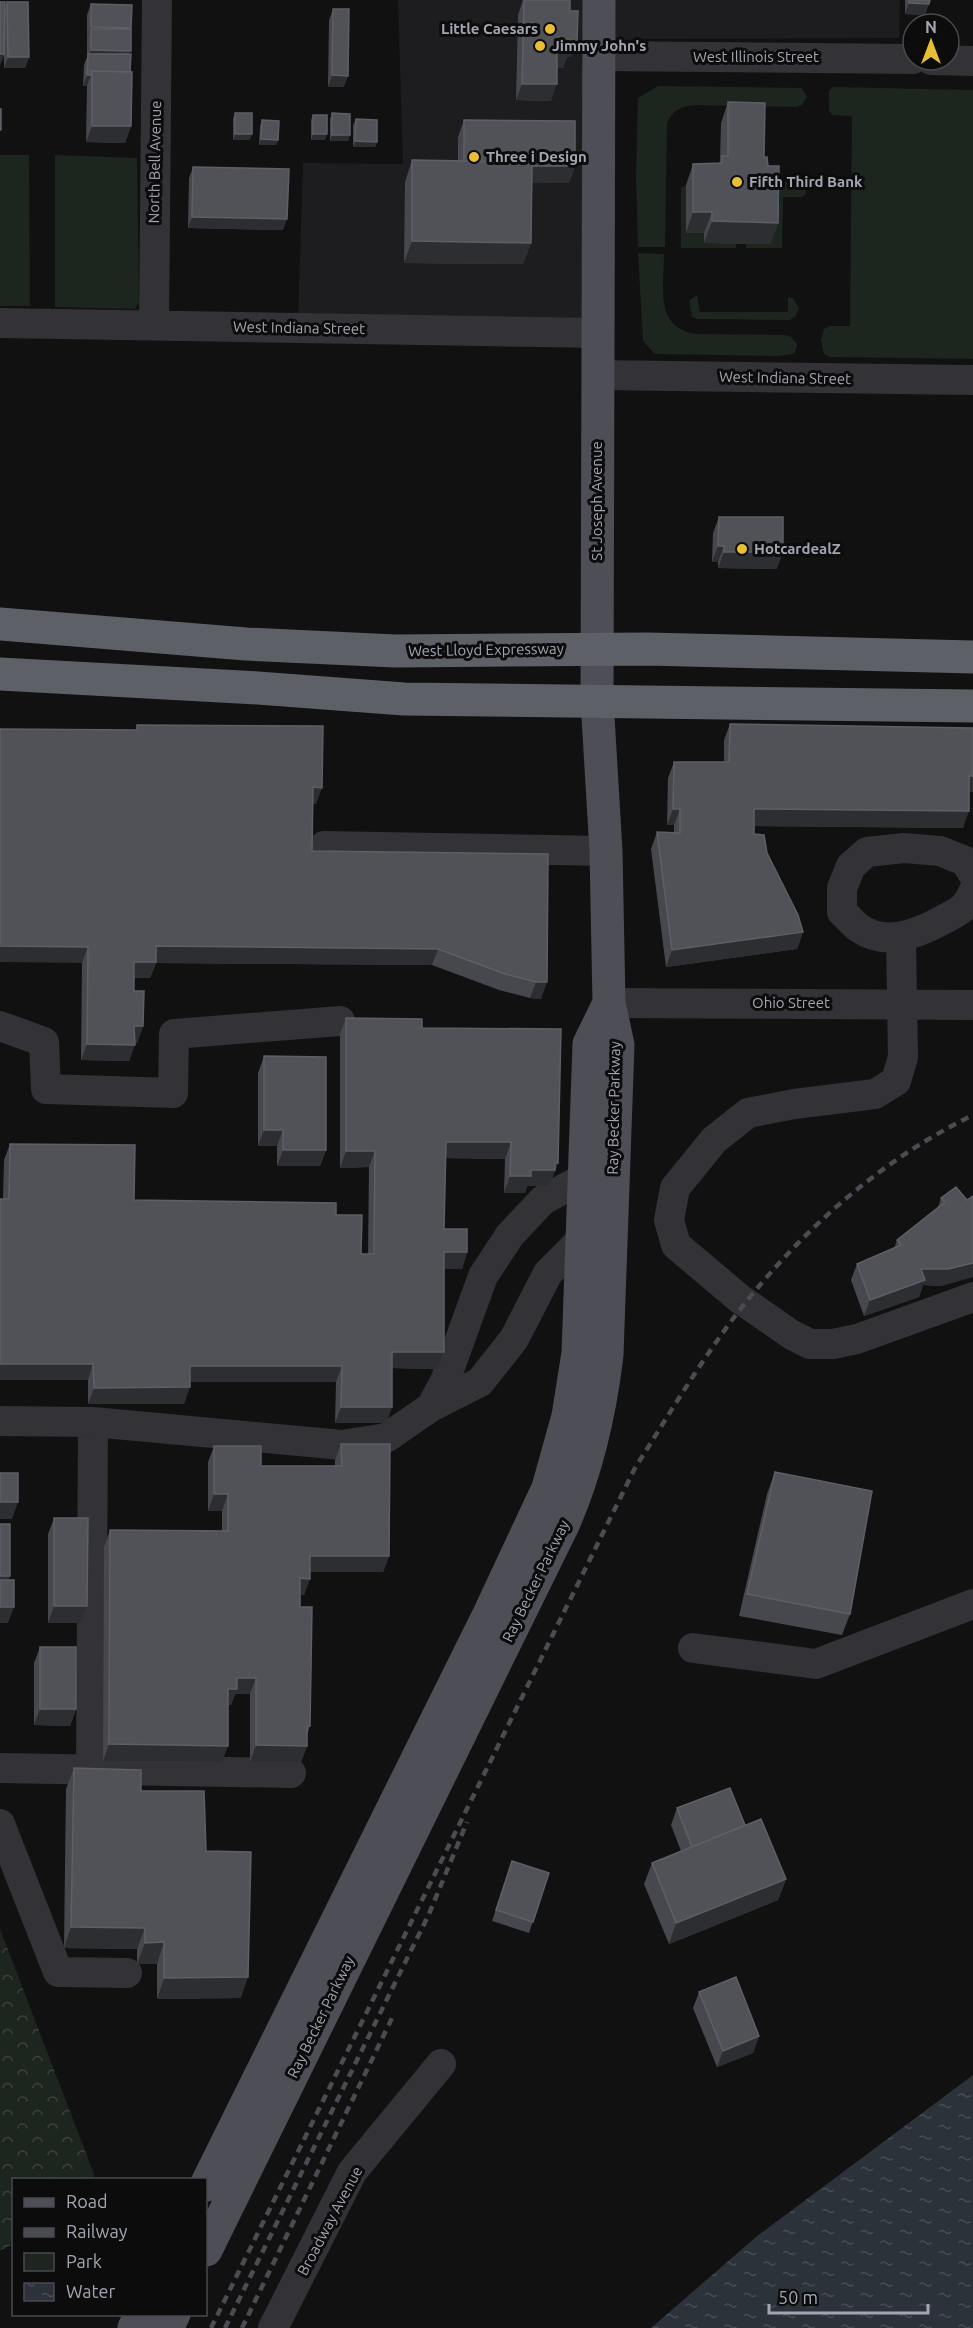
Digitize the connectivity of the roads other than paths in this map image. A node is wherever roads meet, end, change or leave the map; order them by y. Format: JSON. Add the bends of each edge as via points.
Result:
{"nodes":[{"id":1,"x":157,"y":0,"type":"edge"},
{"id":2,"x":599,"y":0,"type":"edge"},
{"id":3,"x":598,"y":56,"type":"junction"},
{"id":4,"x":901,"y":59,"type":"edge"},
{"id":5,"x":0,"y":323,"type":"edge"},
{"id":6,"x":154,"y":325,"type":"junction"},
{"id":7,"x":597,"y":333,"type":"junction"},
{"id":8,"x":597,"y":375,"type":"junction"},
{"id":9,"x":973,"y":380,"type":"edge"},
{"id":10,"x":0,"y":624,"type":"edge"},
{"id":11,"x":597,"y":649,"type":"junction"},
{"id":12,"x":973,"y":657,"type":"edge"},
{"id":13,"x":0,"y":674,"type":"edge"},
{"id":14,"x":36,"y":678,"type":"junction"},
{"id":15,"x":0,"y":680,"type":"edge"},
{"id":16,"x":597,"y":700,"type":"junction"},
{"id":17,"x":973,"y":706,"type":"edge"},
{"id":18,"x":324,"y":846,"type":"dead end"},
{"id":19,"x":606,"y":851,"type":"junction"},
{"id":20,"x":973,"y":874,"type":"edge"},
{"id":21,"x":973,"y":892,"type":"edge"},
{"id":22,"x":901,"y":938,"type":"junction"},
{"id":23,"x":609,"y":1003,"type":"junction"},
{"id":24,"x":903,"y":1004,"type":"junction"},
{"id":25,"x":973,"y":1005,"type":"edge"},
{"id":26,"x":340,"y":1021,"type":"dead end"},
{"id":27,"x":0,"y":1026,"type":"edge"},
{"id":28,"x":584,"y":1178,"type":"junction"},
{"id":29,"x":582,"y":1239,"type":"junction"},
{"id":30,"x":973,"y":1297,"type":"edge"},
{"id":31,"x":431,"y":1407,"type":"junction"},
{"id":32,"x":0,"y":1421,"type":"edge"},
{"id":33,"x":93,"y":1422,"type":"junction"},
{"id":34,"x":973,"y":1604,"type":"edge"},
{"id":35,"x":693,"y":1648,"type":"dead end"},
{"id":36,"x":0,"y":1768,"type":"edge"},
{"id":37,"x":92,"y":1770,"type":"junction"},
{"id":38,"x":291,"y":1773,"type":"dead end"},
{"id":39,"x":0,"y":1824,"type":"edge"},
{"id":40,"x":127,"y":1973,"type":"dead end"},
{"id":41,"x":441,"y":2064,"type":"dead end"},
{"id":42,"x":207,"y":2183,"type":"edge"},
{"id":43,"x":207,"y":2248,"type":"edge"},
{"id":44,"x":273,"y":2328,"type":"edge"}],
"edges":[{"from":1,"to":6,"type":"street","name":"North Bell Avenue"},
{"from":2,"to":3,"type":"main road","name":"St Joseph Avenue"},
{"from":3,"to":4,"type":"street","name":"West Illinois Street"},
{"from":3,"to":7,"type":"main road","name":"St Joseph Avenue"},
{"from":5,"to":6,"type":"street","name":"West Indiana Street"},
{"from":6,"to":7,"type":"street","name":"West Indiana Street"},
{"from":7,"to":8,"type":"main road","name":"St Joseph Avenue"},
{"from":8,"to":9,"type":"street","name":"West Indiana Street"},
{"from":8,"to":11,"type":"main road","name":"St Joseph Avenue"},
{"from":10,"to":11,"type":"highway","name":"West Lloyd Expressway","via":[[359,649]]},
{"from":11,"to":12,"type":"highway","name":"West Lloyd Expressway"},
{"from":11,"to":16,"type":"main road","name":"St Joseph Avenue"},
{"from":13,"to":14,"type":"highway"},
{"from":14,"to":15,"type":"highway"},
{"from":14,"to":16,"type":"highway","via":[[404,699]]},
{"from":16,"to":17,"type":"highway"},
{"from":16,"to":19,"type":"main road","name":"St Joseph Avenue"},
{"from":18,"to":19,"type":"street"},
{"from":19,"to":23,"type":"main road","name":"St Joseph Avenue"},
{"from":20,"to":22,"type":"street","via":[[965,861],[940,851],[904,848],[867,852],[850,866],[842,888],[842,912],[859,929]]},
{"from":21,"to":22,"type":"street","via":[[968,905]]},
{"from":22,"to":24,"type":"street"},
{"from":23,"to":24,"type":"street","name":"Ohio Street"},
{"from":23,"to":28,"type":"main road","name":"Ray Becker Parkway","via":[[589,1044]]},
{"from":23,"to":43,"type":"main road","name":"Ray Becker Parkway","via":[[618,1045],[607,1355],[596,1423],[575,1497],[516,1625]]},
{"from":24,"to":25,"type":"street","name":"Ohio Street"},
{"from":24,"to":30,"type":"street","via":[[903,1058],[896,1081],[875,1094],[748,1113],[714,1140],[675,1188],[669,1220],[676,1245],[695,1263],[740,1299],[810,1344],[857,1338]]},
{"from":26,"to":27,"type":"street","via":[[174,1034],[173,1093],[46,1089],[44,1042]]},
{"from":28,"to":29,"type":"main road","name":"Ray Becker Parkway"},
{"from":28,"to":31,"type":"street","via":[[543,1200],[510,1235],[483,1276],[445,1381]]},
{"from":29,"to":31,"type":"street","via":[[548,1273],[514,1339],[480,1382]]},
{"from":29,"to":42,"type":"main road","name":"Ray Becker Parkway","via":[[575,1379],[548,1488]]},
{"from":31,"to":33,"type":"street","via":[[386,1438],[342,1445]]},
{"from":32,"to":33,"type":"street"},
{"from":33,"to":37,"type":"street"},
{"from":34,"to":35,"type":"street","via":[[816,1664]]},
{"from":36,"to":37,"type":"street"},
{"from":37,"to":38,"type":"street"},
{"from":39,"to":40,"type":"street","via":[[58,1972]]},
{"from":41,"to":44,"type":"street","name":"Broadway Avenue","via":[[352,2172]]}]}
